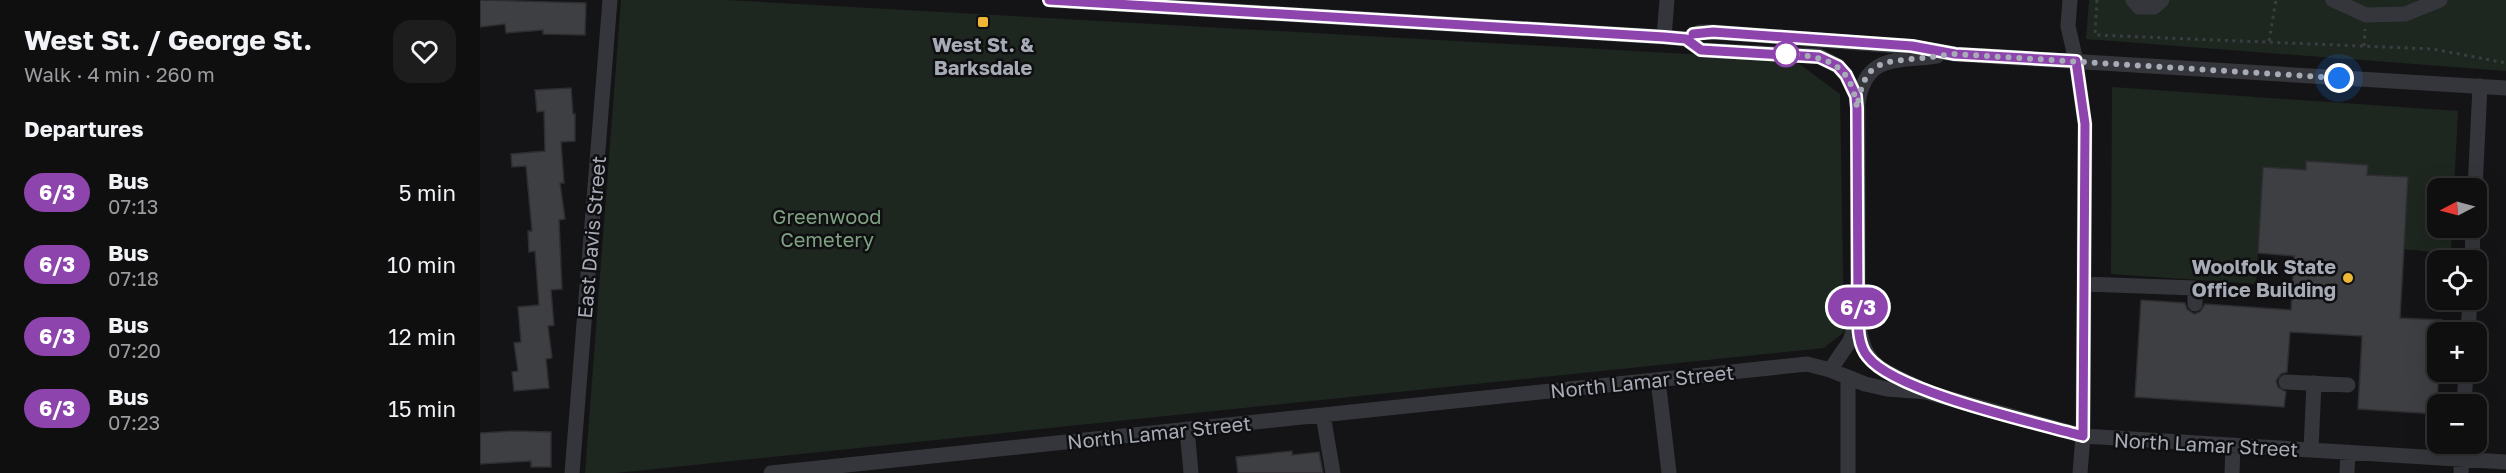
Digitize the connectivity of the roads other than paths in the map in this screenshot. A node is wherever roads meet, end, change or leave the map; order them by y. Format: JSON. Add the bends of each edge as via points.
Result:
{"nodes":[{"id":1,"x":610,"y":0,"type":"edge"},
{"id":2,"x":1050,"y":0,"type":"edge"},
{"id":3,"x":1666,"y":0,"type":"edge"},
{"id":4,"x":2070,"y":0,"type":"edge"},
{"id":5,"x":2133,"y":0,"type":"edge"},
{"id":6,"x":2162,"y":0,"type":"edge"},
{"id":7,"x":2333,"y":0,"type":"edge"},
{"id":8,"x":2440,"y":0,"type":"edge"},
{"id":9,"x":1664,"y":37,"type":"junction"},
{"id":10,"x":1686,"y":39,"type":"junction"},
{"id":11,"x":1955,"y":54,"type":"junction"},
{"id":12,"x":2076,"y":61,"type":"junction"},
{"id":13,"x":2480,"y":86,"type":"junction"},
{"id":14,"x":2506,"y":88,"type":"edge"},
{"id":15,"x":1857,"y":108,"type":"junction"},
{"id":16,"x":2476,"y":178,"type":"edge"},
{"id":17,"x":2084,"y":284,"type":"junction"},
{"id":18,"x":2195,"y":304,"type":"dead end"},
{"id":19,"x":1858,"y":313,"type":"junction"},
{"id":20,"x":1830,"y":370,"type":"junction"},
{"id":21,"x":1848,"y":377,"type":"junction"},
{"id":22,"x":1658,"y":380,"type":"junction"},
{"id":23,"x":2286,"y":382,"type":"dead end"},
{"id":24,"x":2314,"y":383,"type":"junction"},
{"id":25,"x":2348,"y":385,"type":"dead end"},
{"id":26,"x":1926,"y":392,"type":"junction"},
{"id":27,"x":1323,"y":415,"type":"junction"},
{"id":28,"x":1187,"y":429,"type":"junction"},
{"id":29,"x":2083,"y":436,"type":"junction"},
{"id":30,"x":2233,"y":445,"type":"junction"},
{"id":31,"x":2311,"y":450,"type":"junction"},
{"id":32,"x":2348,"y":452,"type":"junction"},
{"id":33,"x":2462,"y":458,"type":"edge"},
{"id":34,"x":2506,"y":462,"type":"edge"},
{"id":35,"x":572,"y":473,"type":"edge"},
{"id":36,"x":771,"y":473,"type":"edge"},
{"id":37,"x":1191,"y":473,"type":"edge"},
{"id":38,"x":1333,"y":473,"type":"edge"},
{"id":39,"x":1669,"y":473,"type":"edge"},
{"id":40,"x":1848,"y":473,"type":"edge"},
{"id":41,"x":2080,"y":473,"type":"edge"},
{"id":42,"x":2232,"y":473,"type":"edge"},
{"id":43,"x":2347,"y":473,"type":"edge"}],
"edges":[{"from":1,"to":35,"type":"street","name":"East Davis Street"},
{"from":2,"to":9,"type":"street"},
{"from":3,"to":9,"type":"street"},
{"from":4,"to":12,"type":"street","via":[[2068,26]]},
{"from":5,"to":6,"type":"street","via":[[2139,7],[2154,7]]},
{"from":7,"to":8,"type":"street","via":[[2366,15],[2405,14]]},
{"from":9,"to":10,"type":"street"},
{"from":10,"to":11,"type":"street","via":[[1700,32],[1713,32],[1912,46]]},
{"from":10,"to":15,"type":"street","via":[[1701,50],[1808,55],[1828,60],[1838,66],[1852,86]]},
{"from":11,"to":12,"type":"street"},
{"from":11,"to":15,"type":"street","via":[[1875,66],[1864,82]]},
{"from":12,"to":13,"type":"street"},
{"from":12,"to":17,"type":"street","via":[[2085,124]]},
{"from":13,"to":14,"type":"street"},
{"from":13,"to":16,"type":"street"},
{"from":15,"to":19,"type":"street"},
{"from":17,"to":18,"type":"street","via":[[2195,288]]},
{"from":17,"to":29,"type":"street"},
{"from":19,"to":20,"type":"street","via":[[1850,341]]},
{"from":19,"to":26,"type":"street","via":[[1861,345],[1867,357]]},
{"from":20,"to":21,"type":"street","name":"North Lamar Street"},
{"from":20,"to":22,"type":"street","name":"North Lamar Street","via":[[1807,364]]},
{"from":21,"to":26,"type":"street","name":"North Lamar Street","via":[[1887,389]]},
{"from":21,"to":40,"type":"street"},
{"from":22,"to":27,"type":"street","name":"North Lamar Street"},
{"from":22,"to":39,"type":"street"},
{"from":23,"to":24,"type":"street"},
{"from":24,"to":25,"type":"street"},
{"from":24,"to":31,"type":"street"},
{"from":26,"to":29,"type":"street","name":"North Lamar Street"},
{"from":27,"to":28,"type":"street","name":"North Lamar Street"},
{"from":27,"to":38,"type":"street"},
{"from":28,"to":36,"type":"street","name":"North Lamar Street"},
{"from":28,"to":37,"type":"street"},
{"from":29,"to":30,"type":"street","name":"North Lamar Street"},
{"from":29,"to":41,"type":"street"},
{"from":30,"to":31,"type":"street","name":"North Lamar Street"},
{"from":30,"to":42,"type":"street"},
{"from":31,"to":32,"type":"street","name":"North Lamar Street"},
{"from":32,"to":33,"type":"street","name":"North Lamar Street"},
{"from":32,"to":43,"type":"street"},
{"from":33,"to":34,"type":"street","name":"North Lamar Street"}]}
